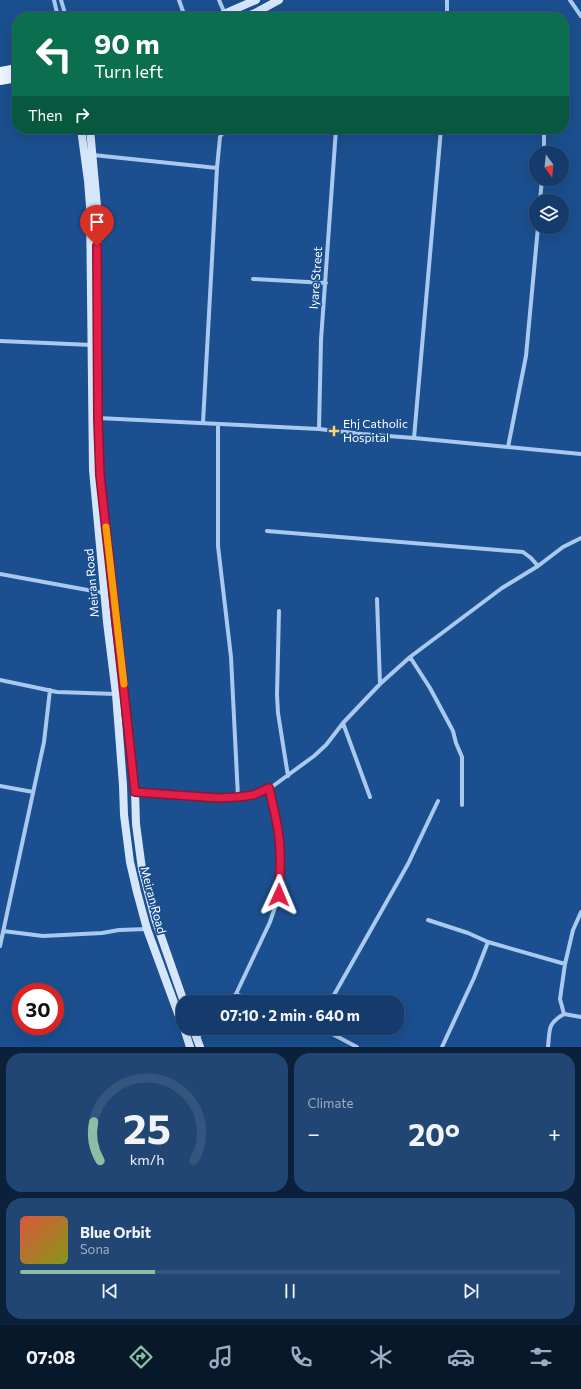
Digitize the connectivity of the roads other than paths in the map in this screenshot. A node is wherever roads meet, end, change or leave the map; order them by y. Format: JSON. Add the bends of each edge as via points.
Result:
{"nodes":[{"id":1,"x":62,"y":0,"type":"edge"},
{"id":2,"x":179,"y":0,"type":"edge"},
{"id":3,"x":219,"y":0,"type":"edge"},
{"id":4,"x":256,"y":0,"type":"edge"},
{"id":5,"x":279,"y":0,"type":"edge"},
{"id":6,"x":447,"y":0,"type":"edge"},
{"id":7,"x":570,"y":0,"type":"edge"},
{"id":8,"x":54,"y":1,"type":"edge"},
{"id":9,"x":57,"y":12,"type":"edge"},
{"id":10,"x":65,"y":12,"type":"edge"},
{"id":11,"x":183,"y":12,"type":"edge"},
{"id":12,"x":220,"y":12,"type":"edge"},
{"id":13,"x":230,"y":12,"type":"edge"},
{"id":14,"x":258,"y":12,"type":"edge"},
{"id":15,"x":447,"y":12,"type":"edge"},
{"id":16,"x":581,"y":16,"type":"edge"},
{"id":17,"x":12,"y":70,"type":"edge"},
{"id":18,"x":0,"y":72,"type":"edge"},
{"id":19,"x":12,"y":78,"type":"edge"},
{"id":20,"x":0,"y":80,"type":"edge"},
{"id":21,"x":82,"y":134,"type":"edge"},
{"id":22,"x":91,"y":134,"type":"edge"},
{"id":23,"x":222,"y":134,"type":"edge"},
{"id":24,"x":336,"y":134,"type":"edge"},
{"id":25,"x":441,"y":134,"type":"edge"},
{"id":26,"x":544,"y":134,"type":"edge"},
{"id":27,"x":544,"y":146,"type":"edge"},
{"id":28,"x":93,"y":155,"type":"junction"},
{"id":29,"x":217,"y":168,"type":"junction"},
{"id":30,"x":537,"y":234,"type":"edge"},
{"id":31,"x":253,"y":278,"type":"dead end"},
{"id":32,"x":326,"y":283,"type":"junction"},
{"id":33,"x":0,"y":341,"type":"edge"},
{"id":34,"x":92,"y":345,"type":"junction"},
{"id":35,"x":98,"y":418,"type":"junction"},
{"id":36,"x":203,"y":423,"type":"junction"},
{"id":37,"x":218,"y":424,"type":"junction"},
{"id":38,"x":319,"y":429,"type":"junction"},
{"id":39,"x":414,"y":438,"type":"junction"},
{"id":40,"x":508,"y":447,"type":"junction"},
{"id":41,"x":581,"y":454,"type":"edge"},
{"id":42,"x":267,"y":531,"type":"dead end"},
{"id":43,"x":581,"y":538,"type":"edge"},
{"id":44,"x":538,"y":566,"type":"junction"},
{"id":45,"x":0,"y":574,"type":"edge"},
{"id":46,"x":105,"y":593,"type":"junction"},
{"id":47,"x":376,"y":599,"type":"dead end"},
{"id":48,"x":279,"y":611,"type":"dead end"},
{"id":49,"x":410,"y":656,"type":"junction"},
{"id":50,"x":0,"y":680,"type":"edge"},
{"id":51,"x":380,"y":684,"type":"junction"},
{"id":52,"x":50,"y":690,"type":"junction"},
{"id":53,"x":116,"y":694,"type":"junction"},
{"id":54,"x":343,"y":723,"type":"junction"},
{"id":55,"x":288,"y":776,"type":"junction"},
{"id":56,"x":0,"y":786,"type":"edge"},
{"id":57,"x":269,"y":788,"type":"junction"},
{"id":58,"x":33,"y":792,"type":"junction"},
{"id":59,"x":135,"y":792,"type":"junction"},
{"id":60,"x":238,"y":797,"type":"junction"},
{"id":61,"x":370,"y":797,"type":"dead end"},
{"id":62,"x":438,"y":801,"type":"dead end"},
{"id":63,"x":462,"y":805,"type":"dead end"},
{"id":64,"x":581,"y":912,"type":"edge"},
{"id":65,"x":428,"y":920,"type":"dead end"},
{"id":66,"x":147,"y":929,"type":"junction"},
{"id":67,"x":3,"y":931,"type":"junction"},
{"id":68,"x":488,"y":942,"type":"junction"},
{"id":69,"x":0,"y":946,"type":"edge"},
{"id":70,"x":565,"y":964,"type":"junction"},
{"id":71,"x":236,"y":994,"type":"edge"},
{"id":72,"x":182,"y":995,"type":"edge"},
{"id":73,"x":334,"y":995,"type":"edge"},
{"id":74,"x":176,"y":1008,"type":"edge"},
{"id":75,"x":564,"y":1014,"type":"junction"},
{"id":76,"x":581,"y":1017,"type":"edge"},
{"id":77,"x":186,"y":1035,"type":"edge"},
{"id":78,"x":196,"y":1035,"type":"edge"},
{"id":79,"x":200,"y":1035,"type":"edge"},
{"id":80,"x":335,"y":1035,"type":"edge"},
{"id":81,"x":197,"y":1038,"type":"junction"},
{"id":82,"x":190,"y":1047,"type":"edge"},
{"id":83,"x":200,"y":1047,"type":"edge"},
{"id":84,"x":357,"y":1047,"type":"edge"},
{"id":85,"x":442,"y":1047,"type":"edge"},
{"id":86,"x":548,"y":1047,"type":"edge"}],
"edges":[{"from":1,"to":8,"type":"street"},
{"from":1,"to":10,"type":"street"},
{"from":2,"to":11,"type":"street"},
{"from":3,"to":12,"type":"street"},
{"from":4,"to":13,"type":"main road"},
{"from":5,"to":14,"type":"main road"},
{"from":6,"to":15,"type":"street"},
{"from":7,"to":16,"type":"street"},
{"from":8,"to":9,"type":"street"},
{"from":17,"to":18,"type":"main road"},
{"from":19,"to":20,"type":"main road"},
{"from":21,"to":34,"type":"main road","name":"Meiran Road","via":[[89,193]]},
{"from":22,"to":28,"type":"main road","name":"Meiran Road"},
{"from":23,"to":29,"type":"street"},
{"from":24,"to":32,"type":"street","name":"Iyare Street"},
{"from":25,"to":39,"type":"street"},
{"from":26,"to":27,"type":"street"},
{"from":28,"to":29,"type":"street"},
{"from":28,"to":35,"type":"main road","name":"Meiran Road","via":[[97,206]]},
{"from":29,"to":36,"type":"street"},
{"from":30,"to":40,"type":"street","via":[[526,356]]},
{"from":31,"to":32,"type":"street"},
{"from":32,"to":38,"type":"street","name":"Iyare Street","via":[[321,340]]},
{"from":33,"to":34,"type":"street"},
{"from":34,"to":46,"type":"main road","name":"Meiran Road","via":[[93,470]]},
{"from":35,"to":36,"type":"street"},
{"from":35,"to":59,"type":"main road","name":"Meiran Road","via":[[100,475]]},
{"from":36,"to":37,"type":"street"},
{"from":37,"to":38,"type":"street"},
{"from":37,"to":60,"type":"street","via":[[218,546],[231,658]]},
{"from":38,"to":39,"type":"street"},
{"from":39,"to":40,"type":"street"},
{"from":40,"to":41,"type":"street"},
{"from":42,"to":44,"type":"street","via":[[523,552]]},
{"from":43,"to":44,"type":"street","via":[[563,547]]},
{"from":44,"to":49,"type":"street","via":[[502,588]]},
{"from":45,"to":46,"type":"street"},
{"from":46,"to":53,"type":"main road","name":"Meiran Road"},
{"from":47,"to":51,"type":"street"},
{"from":48,"to":55,"type":"street","via":[[277,695]]},
{"from":49,"to":51,"type":"street"},
{"from":49,"to":63,"type":"street","via":[[453,731],[462,757]]},
{"from":50,"to":52,"type":"street"},
{"from":51,"to":54,"type":"street"},
{"from":52,"to":53,"type":"street"},
{"from":52,"to":58,"type":"street","via":[[44,742]]},
{"from":53,"to":66,"type":"main road","name":"Meiran Road","via":[[124,815],[130,862]]},
{"from":54,"to":55,"type":"street","via":[[326,745]]},
{"from":54,"to":61,"type":"street"},
{"from":55,"to":57,"type":"street"},
{"from":56,"to":58,"type":"street"},
{"from":57,"to":60,"type":"street","via":[[253,795]]},
{"from":57,"to":71,"type":"street","via":[[279,840],[279,895],[270,922]]},
{"from":58,"to":67,"type":"street"},
{"from":59,"to":60,"type":"street"},
{"from":59,"to":72,"type":"main road","name":"Meiran Road","via":[[142,869],[160,933]]},
{"from":62,"to":73,"type":"street","via":[[408,864]]},
{"from":64,"to":70,"type":"street","via":[[573,930]]},
{"from":65,"to":68,"type":"street","via":[[468,932]]},
{"from":66,"to":67,"type":"street","via":[[43,936]]},
{"from":66,"to":74,"type":"main road","name":"Meiran Road"},
{"from":67,"to":69,"type":"street"},
{"from":68,"to":70,"type":"street"},
{"from":68,"to":85,"type":"street"},
{"from":70,"to":75,"type":"street","via":[[560,999]]},
{"from":75,"to":76,"type":"street"},
{"from":75,"to":86,"type":"street","via":[[551,1025]]},
{"from":77,"to":82,"type":"main road","name":"Meiran Road"},
{"from":78,"to":81,"type":"main road"},
{"from":79,"to":81,"type":"street"},
{"from":80,"to":84,"type":"street"},
{"from":81,"to":83,"type":"main road"}]}
